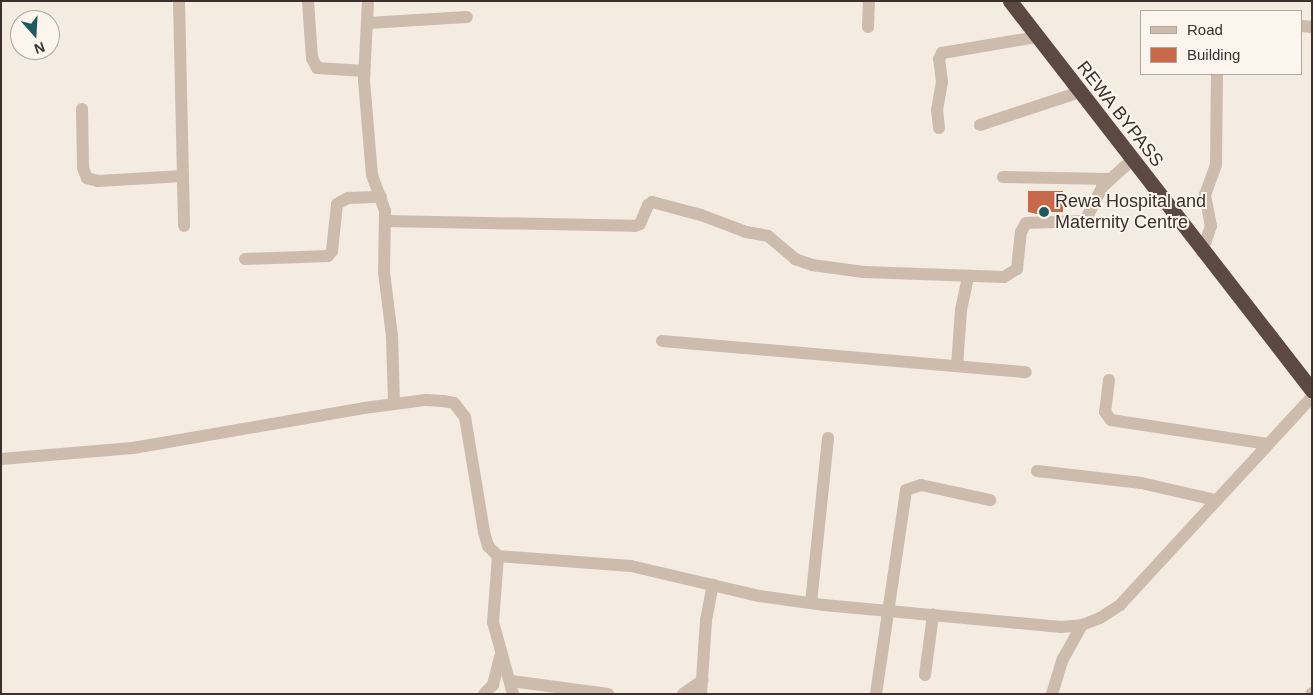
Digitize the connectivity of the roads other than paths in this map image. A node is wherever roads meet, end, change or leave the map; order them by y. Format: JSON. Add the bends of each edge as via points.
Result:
{"nodes":[{"id":1,"x":179,"y":1,"type":"edge"},
{"id":2,"x":308,"y":1,"type":"edge"},
{"id":3,"x":368,"y":1,"type":"edge"},
{"id":4,"x":869,"y":1,"type":"edge"},
{"id":5,"x":1010,"y":1,"type":"edge"},
{"id":6,"x":467,"y":17,"type":"dead end"},
{"id":7,"x":368,"y":23,"type":"junction"},
{"id":8,"x":868,"y":27,"type":"dead end"},
{"id":9,"x":1037,"y":37,"type":"junction"},
{"id":10,"x":364,"y":71,"type":"junction"},
{"id":11,"x":1217,"y":75,"type":"edge"},
{"id":12,"x":1080,"y":92,"type":"junction"},
{"id":13,"x":82,"y":109,"type":"dead end"},
{"id":14,"x":980,"y":125,"type":"dead end"},
{"id":15,"x":939,"y":128,"type":"dead end"},
{"id":16,"x":1132,"y":160,"type":"junction"},
{"id":17,"x":183,"y":176,"type":"junction"},
{"id":18,"x":1003,"y":177,"type":"dead end"},
{"id":19,"x":1108,"y":179,"type":"junction"},
{"id":20,"x":381,"y":197,"type":"junction"},
{"id":21,"x":386,"y":221,"type":"junction"},
{"id":22,"x":184,"y":226,"type":"dead end"},
{"id":23,"x":1202,"y":252,"type":"junction"},
{"id":24,"x":245,"y":259,"type":"dead end"},
{"id":25,"x":968,"y":276,"type":"junction"},
{"id":26,"x":662,"y":341,"type":"dead end"},
{"id":27,"x":957,"y":366,"type":"junction"},
{"id":28,"x":1026,"y":372,"type":"dead end"},
{"id":29,"x":1109,"y":380,"type":"dead end"},
{"id":30,"x":1312,"y":391,"type":"edge"},
{"id":31,"x":1312,"y":397,"type":"edge"},
{"id":32,"x":394,"y":404,"type":"junction"},
{"id":33,"x":828,"y":438,"type":"dead end"},
{"id":34,"x":1267,"y":444,"type":"junction"},
{"id":35,"x":1,"y":460,"type":"edge"},
{"id":36,"x":1037,"y":471,"type":"dead end"},
{"id":37,"x":990,"y":500,"type":"dead end"},
{"id":38,"x":1216,"y":500,"type":"junction"},
{"id":39,"x":498,"y":556,"type":"junction"},
{"id":40,"x":713,"y":584,"type":"junction"},
{"id":41,"x":811,"y":603,"type":"junction"},
{"id":42,"x":886,"y":611,"type":"junction"},
{"id":43,"x":934,"y":615,"type":"junction"},
{"id":44,"x":1082,"y":625,"type":"junction"},
{"id":45,"x":500,"y":657,"type":"junction"},
{"id":46,"x":925,"y":675,"type":"dead end"},
{"id":47,"x":703,"y":680,"type":"junction"},
{"id":48,"x":512,"y":687,"type":"edge"},
{"id":49,"x":484,"y":694,"type":"edge"},
{"id":50,"x":608,"y":694,"type":"edge"},
{"id":51,"x":683,"y":694,"type":"edge"},
{"id":52,"x":701,"y":694,"type":"edge"},
{"id":53,"x":876,"y":694,"type":"edge"},
{"id":54,"x":1052,"y":694,"type":"edge"}],
"edges":[{"from":1,"to":17,"type":"street"},
{"from":2,"to":10,"type":"street","via":[[312,58],[317,68]]},
{"from":3,"to":7,"type":"street"},
{"from":4,"to":8,"type":"street"},
{"from":5,"to":9,"type":"highway","name":"REWA BYPASS"},
{"from":6,"to":7,"type":"street"},
{"from":7,"to":10,"type":"street"},
{"from":9,"to":12,"type":"highway","name":"REWA BYPASS"},
{"from":9,"to":15,"type":"street","via":[[942,53],[939,59],[942,82],[937,110]]},
{"from":10,"to":20,"type":"street","via":[[370,166]]},
{"from":11,"to":23,"type":"street","via":[[1216,165],[1205,194],[1212,226]]},
{"from":12,"to":14,"type":"street"},
{"from":12,"to":16,"type":"highway","name":"REWA BYPASS"},
{"from":13,"to":17,"type":"street","via":[[83,168],[87,178],[98,181]]},
{"from":16,"to":19,"type":"street"},
{"from":16,"to":23,"type":"highway","name":"REWA BYPASS"},
{"from":17,"to":22,"type":"street"},
{"from":18,"to":19,"type":"street"},
{"from":19,"to":25,"type":"street","via":[[1085,221],[1026,223],[1014,272],[1004,277]]},
{"from":20,"to":21,"type":"street"},
{"from":20,"to":24,"type":"street","via":[[348,198],[337,204],[332,251],[328,256]]},
{"from":21,"to":25,"type":"street","via":[[635,226],[640,224],[652,202],[768,236],[795,259],[812,265],[864,272]]},
{"from":21,"to":32,"type":"street","via":[[384,272],[392,336]]},
{"from":23,"to":30,"type":"highway","name":"REWA BYPASS"},
{"from":25,"to":27,"type":"street","via":[[961,310]]},
{"from":26,"to":27,"type":"street"},
{"from":27,"to":28,"type":"street"},
{"from":29,"to":34,"type":"street","via":[[1105,412],[1111,420]]},
{"from":31,"to":34,"type":"street"},
{"from":32,"to":35,"type":"street","via":[[133,448]]},
{"from":32,"to":39,"type":"street","via":[[443,401],[454,403],[461,410],[468,428],[484,532],[488,546]]},
{"from":33,"to":41,"type":"street"},
{"from":34,"to":38,"type":"street"},
{"from":36,"to":38,"type":"street","via":[[1142,483]]},
{"from":37,"to":42,"type":"street","via":[[921,485],[906,490]]},
{"from":38,"to":44,"type":"street","via":[[1120,604],[1100,618]]},
{"from":39,"to":40,"type":"street","via":[[631,566]]},
{"from":39,"to":45,"type":"street","via":[[493,622]]},
{"from":40,"to":41,"type":"street","via":[[759,596]]},
{"from":40,"to":47,"type":"street","via":[[706,620]]},
{"from":41,"to":42,"type":"street"},
{"from":42,"to":43,"type":"street"},
{"from":42,"to":53,"type":"street"},
{"from":43,"to":44,"type":"street","via":[[1062,627]]},
{"from":43,"to":46,"type":"street"},
{"from":44,"to":54,"type":"street","via":[[1063,659]]},
{"from":45,"to":48,"type":"street"},
{"from":45,"to":49,"type":"street","via":[[493,686]]},
{"from":47,"to":51,"type":"street"},
{"from":47,"to":52,"type":"street"},
{"from":48,"to":50,"type":"street"}]}
